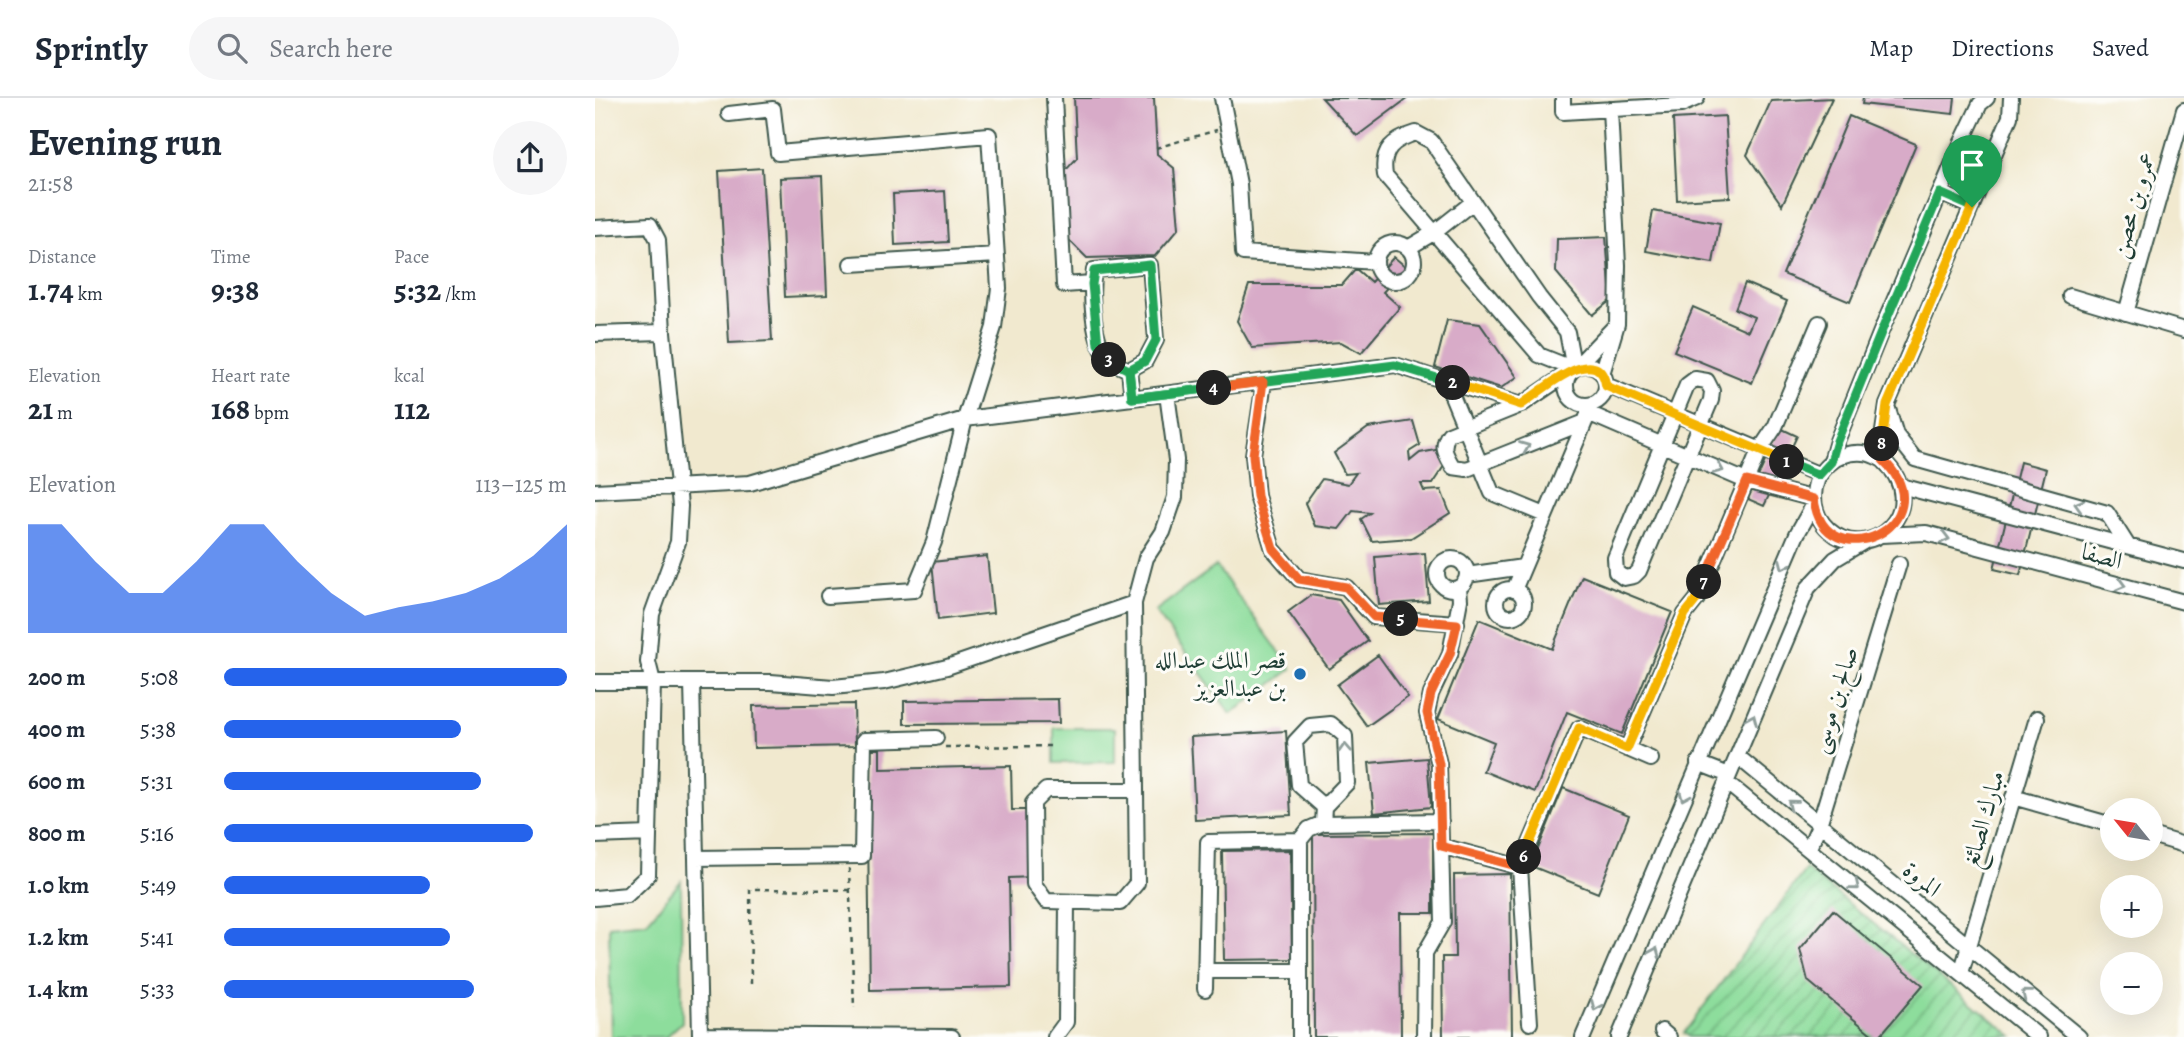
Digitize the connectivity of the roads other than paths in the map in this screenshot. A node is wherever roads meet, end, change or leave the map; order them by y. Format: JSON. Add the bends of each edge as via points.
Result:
{"nodes":[{"id":1,"x":1054,"y":98,"type":"edge"},
{"id":2,"x":1222,"y":98,"type":"edge"},
{"id":3,"x":1563,"y":98,"type":"edge"},
{"id":4,"x":1697,"y":98,"type":"edge"},
{"id":5,"x":1987,"y":98,"type":"edge"},
{"id":6,"x":2011,"y":98,"type":"edge"},
{"id":7,"x":1609,"y":109,"type":"junction"},
{"id":8,"x":2184,"y":110,"type":"edge"},
{"id":9,"x":729,"y":114,"type":"dead end"},
{"id":10,"x":1940,"y":193,"type":"junction"},
{"id":11,"x":1473,"y":202,"type":"junction"},
{"id":12,"x":1972,"y":207,"type":"junction"},
{"id":13,"x":595,"y":228,"type":"edge"},
{"id":14,"x":1435,"y":232,"type":"junction"},
{"id":15,"x":1408,"y":248,"type":"junction"},
{"id":16,"x":997,"y":255,"type":"junction"},
{"id":17,"x":1375,"y":262,"type":"junction"},
{"id":18,"x":851,"y":264,"type":"dead end"},
{"id":19,"x":1092,"y":284,"type":"junction"},
{"id":20,"x":2070,"y":296,"type":"dead end"},
{"id":21,"x":2126,"y":313,"type":"junction"},
{"id":22,"x":1819,"y":323,"type":"dead end"},
{"id":23,"x":1616,"y":324,"type":"junction"},
{"id":24,"x":2184,"y":330,"type":"edge"},
{"id":25,"x":663,"y":332,"type":"junction"},
{"id":26,"x":595,"y":334,"type":"edge"},
{"id":27,"x":1574,"y":369,"type":"junction"},
{"id":28,"x":1129,"y":370,"type":"junction"},
{"id":29,"x":1604,"y":380,"type":"junction"},
{"id":30,"x":1446,"y":381,"type":"junction"},
{"id":31,"x":1263,"y":382,"type":"junction"},
{"id":32,"x":1167,"y":394,"type":"junction"},
{"id":33,"x":1132,"y":398,"type":"junction"},
{"id":34,"x":1521,"y":405,"type":"junction"},
{"id":35,"x":1887,"y":405,"type":"junction"},
{"id":36,"x":1587,"y":414,"type":"junction"},
{"id":37,"x":1674,"y":415,"type":"junction"},
{"id":38,"x":965,"y":419,"type":"junction"},
{"id":39,"x":1465,"y":426,"type":"junction"},
{"id":40,"x":1700,"y":426,"type":"junction"},
{"id":41,"x":1661,"y":444,"type":"junction"},
{"id":42,"x":1759,"y":451,"type":"junction"},
{"id":43,"x":1688,"y":456,"type":"junction"},
{"id":44,"x":1883,"y":460,"type":"junction"},
{"id":45,"x":1831,"y":462,"type":"junction"},
{"id":46,"x":1481,"y":465,"type":"junction"},
{"id":47,"x":1819,"y":475,"type":"junction"},
{"id":48,"x":1747,"y":481,"type":"junction"},
{"id":49,"x":1901,"y":486,"type":"junction"},
{"id":50,"x":678,"y":487,"type":"junction"},
{"id":51,"x":595,"y":491,"type":"edge"},
{"id":52,"x":1814,"y":502,"type":"junction"},
{"id":53,"x":1545,"y":515,"type":"junction"},
{"id":54,"x":1881,"y":535,"type":"junction"},
{"id":55,"x":1866,"y":541,"type":"junction"},
{"id":56,"x":2128,"y":546,"type":"junction"},
{"id":57,"x":2184,"y":561,"type":"edge"},
{"id":58,"x":1899,"y":564,"type":"dead end"},
{"id":59,"x":1523,"y":567,"type":"junction"},
{"id":60,"x":1514,"y":590,"type":"dead end"},
{"id":61,"x":828,"y":596,"type":"dead end"},
{"id":62,"x":2184,"y":602,"type":"edge"},
{"id":63,"x":1134,"y":603,"type":"junction"},
{"id":64,"x":1457,"y":624,"type":"junction"},
{"id":65,"x":595,"y":682,"type":"edge"},
{"id":66,"x":653,"y":682,"type":"junction"},
{"id":67,"x":692,"y":682,"type":"junction"},
{"id":68,"x":2037,"y":718,"type":"dead end"},
{"id":69,"x":940,"y":743,"type":"road end"},
{"id":70,"x":1627,"y":749,"type":"junction"},
{"id":71,"x":1737,"y":756,"type":"junction"},
{"id":72,"x":1651,"y":760,"type":"dead end"},
{"id":73,"x":1698,"y":763,"type":"junction"},
{"id":74,"x":1728,"y":778,"type":"junction"},
{"id":75,"x":1136,"y":790,"type":"junction"},
{"id":76,"x":2013,"y":797,"type":"junction"},
{"id":77,"x":1324,"y":807,"type":"junction"},
{"id":78,"x":1441,"y":821,"type":"junction"},
{"id":79,"x":2100,"y":822,"type":"edge"},
{"id":80,"x":1324,"y":823,"type":"junction"},
{"id":81,"x":1819,"y":825,"type":"junction"},
{"id":82,"x":649,"y":834,"type":"junction"},
{"id":83,"x":595,"y":836,"type":"edge"},
{"id":84,"x":2163,"y":839,"type":"edge"},
{"id":85,"x":1300,"y":840,"type":"junction"},
{"id":86,"x":2184,"y":845,"type":"edge"},
{"id":87,"x":1441,"y":846,"type":"junction"},
{"id":88,"x":1809,"y":848,"type":"junction"},
{"id":89,"x":696,"y":858,"type":"junction"},
{"id":90,"x":1859,"y":858,"type":"junction"},
{"id":91,"x":1520,"y":867,"type":"junction"},
{"id":92,"x":1832,"y":867,"type":"junction"},
{"id":93,"x":595,"y":898,"type":"edge"},
{"id":94,"x":1067,"y":902,"type":"junction"},
{"id":95,"x":1969,"y":947,"type":"junction"},
{"id":96,"x":1205,"y":971,"type":"junction"},
{"id":97,"x":1300,"y":971,"type":"junction"},
{"id":98,"x":1961,"y":973,"type":"junction"},
{"id":99,"x":1205,"y":989,"type":"dead end"},
{"id":100,"x":1530,"y":1023,"type":"dead end"},
{"id":101,"x":2031,"y":1035,"type":"edge"},
{"id":102,"x":952,"y":1037,"type":"edge"},
{"id":103,"x":1055,"y":1037,"type":"edge"},
{"id":104,"x":1300,"y":1037,"type":"edge"},
{"id":105,"x":1424,"y":1037,"type":"edge"},
{"id":106,"x":1583,"y":1037,"type":"edge"},
{"id":107,"x":1619,"y":1037,"type":"edge"},
{"id":108,"x":2079,"y":1037,"type":"edge"}],
"edges":[{"from":1,"to":19,"type":"street","via":[[1064,285]]},
{"from":2,"to":17,"type":"street","via":[[1239,184],[1243,253]]},
{"from":3,"to":7,"type":"street","via":[[1563,112]]},
{"from":4,"to":7,"type":"street","via":[[1681,105]]},
{"from":5,"to":10,"type":"street","via":[[1980,104]]},
{"from":6,"to":12,"type":"street","via":[[2010,117]]},
{"from":7,"to":23,"type":"street","via":[[1619,265]]},
{"from":8,"to":21,"type":"street","name":"عمرو بن محصن"},
{"from":9,"to":16,"type":"street","via":[[773,110],[778,153],[989,135]]},
{"from":10,"to":12,"type":"street"},
{"from":10,"to":45,"type":"street"},
{"from":11,"to":14,"type":"street"},
{"from":11,"to":14,"type":"street","via":[[1430,141],[1416,133],[1400,138],[1383,160],[1385,175]]},
{"from":11,"to":27,"type":"street","via":[[1567,332]]},
{"from":12,"to":35,"type":"street"},
{"from":13,"to":25,"type":"street","via":[[650,225],[655,232]]},
{"from":14,"to":15,"type":"street"},
{"from":14,"to":27,"type":"street","via":[[1539,355]]},
{"from":15,"to":17,"type":"street","via":[[1397,243],[1384,246]]},
{"from":15,"to":17,"type":"street","via":[[1414,265],[1403,280],[1385,279]]},
{"from":16,"to":18,"type":"street"},
{"from":16,"to":38,"type":"street","via":[[994,327]]},
{"from":19,"to":28,"type":"street","via":[[1098,344],[1111,362]]},
{"from":19,"to":28,"type":"street","via":[[1094,271],[1150,265],[1156,340],[1145,361]]},
{"from":20,"to":21,"type":"street"},
{"from":21,"to":24,"type":"street"},
{"from":22,"to":42,"type":"street","via":[[1775,427]]},
{"from":23,"to":27,"type":"street"},
{"from":23,"to":29,"type":"street"},
{"from":25,"to":26,"type":"street"},
{"from":25,"to":50,"type":"street"},
{"from":27,"to":29,"type":"street","via":[[1586,365],[1598,369]]},
{"from":27,"to":34,"type":"street"},
{"from":27,"to":36,"type":"street","via":[[1566,379],[1567,392]]},
{"from":28,"to":33,"type":"street"},
{"from":29,"to":36,"type":"street","via":[[1601,398]]},
{"from":29,"to":37,"type":"street"},
{"from":30,"to":31,"type":"street","via":[[1395,365]]},
{"from":30,"to":34,"type":"street"},
{"from":30,"to":39,"type":"street"},
{"from":31,"to":32,"type":"street"},
{"from":31,"to":64,"type":"street","via":[[1253,455],[1257,496],[1273,549],[1299,579],[1346,587],[1374,617]]},
{"from":32,"to":33,"type":"street"},
{"from":32,"to":63,"type":"street","via":[[1176,460],[1175,497],[1163,531],[1146,558]]},
{"from":33,"to":38,"type":"street"},
{"from":34,"to":39,"type":"street"},
{"from":35,"to":44,"type":"street"},
{"from":56,"to":35,"type":"street","one_way":true,"via":[[2107,513],[1915,459],[1896,435]]},
{"from":36,"to":41,"type":"street"},
{"from":46,"to":36,"type":"street","one_way":true},
{"from":36,"to":53,"type":"street"},
{"from":37,"to":40,"type":"street"},
{"from":37,"to":40,"type":"street","via":[[1687,385],[1695,379],[1707,382],[1712,395]]},
{"from":37,"to":41,"type":"street"},
{"from":38,"to":50,"type":"street","via":[[750,483]]},
{"from":38,"to":61,"type":"street","via":[[934,542],[913,590]]},
{"from":39,"to":46,"type":"street"},
{"from":39,"to":46,"type":"street","via":[[1449,435],[1444,449],[1457,469]]},
{"from":40,"to":42,"type":"street"},
{"from":40,"to":43,"type":"street"},
{"from":41,"to":43,"type":"street"},
{"from":41,"to":43,"type":"street","via":[[1615,558],[1614,568],[1620,576],[1629,578],[1639,571]]},
{"from":42,"to":47,"type":"street"},
{"from":42,"to":48,"type":"street"},
{"from":43,"to":48,"type":"street","one_way":true},
{"from":44,"to":45,"type":"street","via":[[1856,453]]},
{"from":44,"to":49,"type":"street","via":[[1895,471]]},
{"from":45,"to":47,"type":"street"},
{"from":46,"to":53,"type":"street","via":[[1492,493]]},
{"from":47,"to":52,"type":"street"},
{"from":48,"to":52,"type":"street"},
{"from":48,"to":70,"type":"street"},
{"from":49,"to":54,"type":"street","via":[[1899,514]]},
{"from":49,"to":56,"type":"street","name":"الصفا"},
{"from":50,"to":51,"type":"street"},
{"from":50,"to":66,"type":"street","via":[[678,542],[652,614],[648,662]]},
{"from":52,"to":55,"type":"street","via":[[1832,533]]},
{"from":52,"to":73,"type":"street","one_way":true},
{"from":53,"to":59,"type":"street"},
{"from":54,"to":55,"type":"street"},
{"from":54,"to":62,"type":"street","name":"الصفا","one_way":true,"via":[[1926,533]]},
{"from":71,"to":55,"type":"street","one_way":true,"via":[[1808,588],[1835,559]]},
{"from":56,"to":57,"type":"street","name":"الصفا"},
{"from":58,"to":81,"type":"street","name":"صالح بن موسى"},
{"from":59,"to":60,"type":"street"},
{"from":59,"to":64,"type":"street","via":[[1463,581]]},
{"from":63,"to":67,"type":"street","via":[[947,667],[884,682],[833,687]]},
{"from":63,"to":75,"type":"street"},
{"from":64,"to":78,"type":"street","via":[[1427,713],[1439,764]]},
{"from":65,"to":66,"type":"street"},
{"from":66,"to":67,"type":"street"},
{"from":66,"to":82,"type":"street"},
{"from":67,"to":89,"type":"street"},
{"from":68,"to":76,"type":"street","name":"مبارك الصائغ"},
{"from":69,"to":89,"type":"street","via":[[864,740],[862,856]]},
{"from":70,"to":72,"type":"street"},
{"from":70,"to":91,"type":"street","via":[[1579,728]]},
{"from":71,"to":74,"type":"street"},
{"from":81,"to":71,"type":"street","name":"المروة","one_way":true},
{"from":73,"to":74,"type":"street","name":"المروة"},
{"from":73,"to":106,"type":"street","one_way":true},
{"from":74,"to":88,"type":"street","name":"المروة"},
{"from":107,"to":74,"type":"street","one_way":true},
{"from":75,"to":94,"type":"street","via":[[1137,883],[1120,903]]},
{"from":75,"to":94,"type":"street","via":[[1047,790],[1033,803],[1034,884],[1046,901]]},
{"from":76,"to":79,"type":"street"},
{"from":76,"to":95,"type":"street","name":"مبارك الصائغ"},
{"from":77,"to":77,"type":"street","one_way":true,"via":[[1347,783],[1345,736],[1331,724],[1310,726],[1296,742],[1299,785]]},
{"from":77,"to":80,"type":"street"},
{"from":78,"to":80,"type":"street"},
{"from":78,"to":87,"type":"street"},
{"from":80,"to":85,"type":"street","via":[[1309,829]]},
{"from":81,"to":88,"type":"street","name":"صالح بن موسى"},
{"from":81,"to":90,"type":"street","name":"المروة"},
{"from":82,"to":83,"type":"street"},
{"from":82,"to":93,"type":"street","via":[[648,874],[627,895]]},
{"from":84,"to":86,"type":"street"},
{"from":85,"to":96,"type":"street","via":[[1208,842]]},
{"from":85,"to":97,"type":"street"},
{"from":87,"to":91,"type":"street"},
{"from":87,"to":105,"type":"street","via":[[1443,922],[1425,953]]},
{"from":88,"to":92,"type":"street","name":"المروة"},
{"from":89,"to":102,"type":"street","via":[[700,1035]]},
{"from":90,"to":92,"type":"street"},
{"from":90,"to":95,"type":"street","name":"المروة"},
{"from":91,"to":100,"type":"street"},
{"from":92,"to":98,"type":"street","name":"المروة","one_way":true},
{"from":94,"to":103,"type":"street","via":[[1066,1022]]},
{"from":95,"to":98,"type":"street","name":"مبارك الصائغ"},
{"from":108,"to":95,"type":"street","name":"المروة","one_way":true},
{"from":96,"to":97,"type":"street"},
{"from":96,"to":99,"type":"street"},
{"from":97,"to":104,"type":"street"},
{"from":98,"to":101,"type":"street","name":"المروة"}]}
